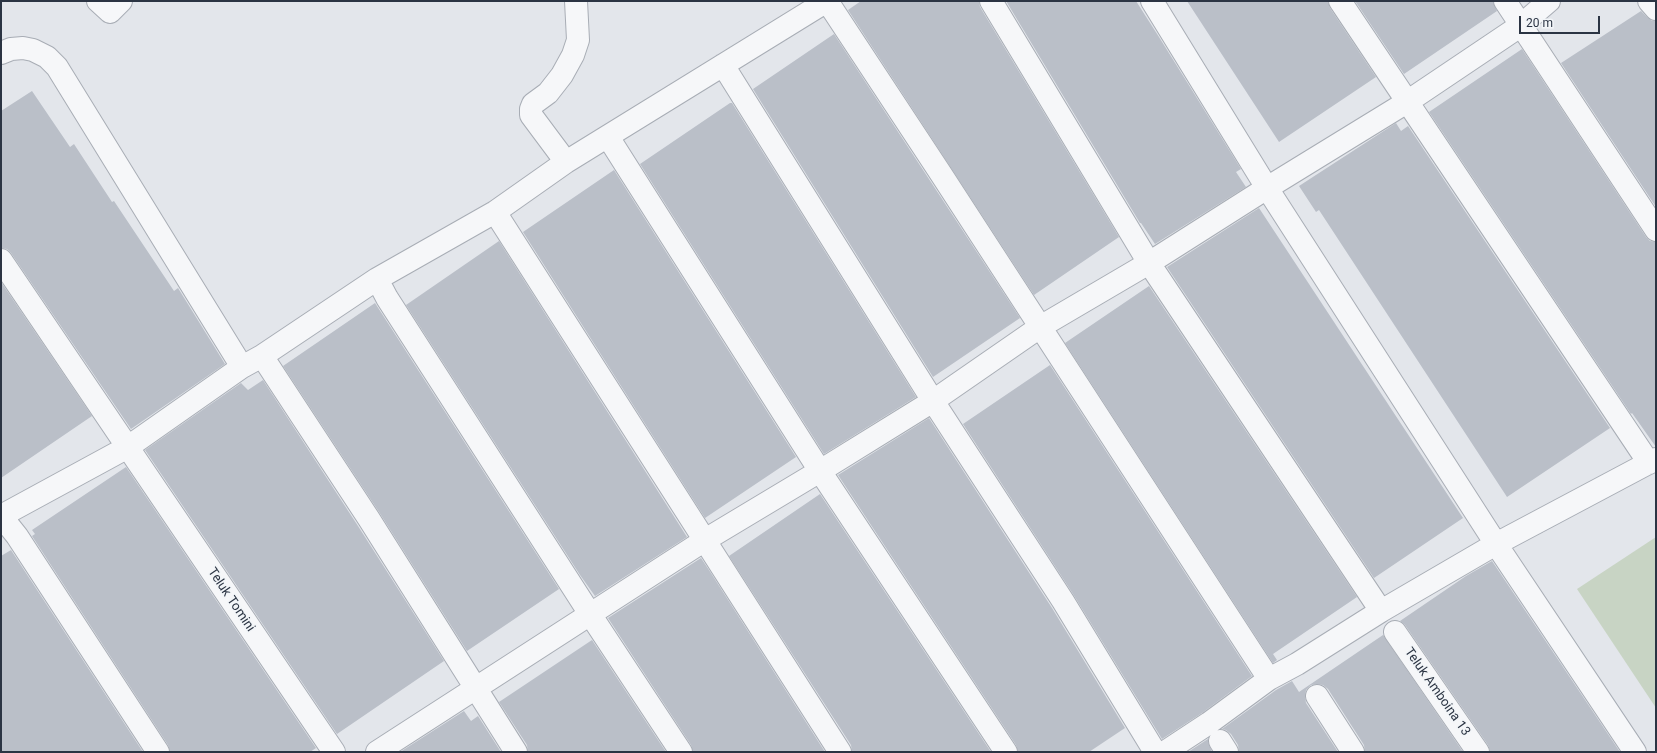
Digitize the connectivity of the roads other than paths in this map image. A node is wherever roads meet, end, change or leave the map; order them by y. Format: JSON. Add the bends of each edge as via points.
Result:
{"nodes":[{"id":1,"x":98,"y":1,"type":"edge"},
{"id":2,"x":121,"y":1,"type":"edge"},
{"id":3,"x":576,"y":1,"type":"edge"},
{"id":4,"x":827,"y":1,"type":"edge"},
{"id":5,"x":991,"y":1,"type":"edge"},
{"id":6,"x":1152,"y":1,"type":"edge"},
{"id":7,"x":1340,"y":1,"type":"edge"},
{"id":8,"x":1505,"y":1,"type":"edge"},
{"id":9,"x":1549,"y":1,"type":"edge"},
{"id":10,"x":1649,"y":1,"type":"edge"},
{"id":11,"x":1656,"y":9,"type":"edge"},
{"id":12,"x":1520,"y":26,"type":"junction"},
{"id":13,"x":1,"y":53,"type":"edge"},
{"id":14,"x":723,"y":64,"type":"junction"},
{"id":15,"x":1407,"y":102,"type":"junction"},
{"id":16,"x":608,"y":138,"type":"junction"},
{"id":17,"x":566,"y":162,"type":"junction"},
{"id":18,"x":1267,"y":188,"type":"junction"},
{"id":19,"x":495,"y":212,"type":"junction"},
{"id":20,"x":1656,"y":230,"type":"edge"},
{"id":21,"x":1,"y":260,"type":"edge"},
{"id":22,"x":1149,"y":263,"type":"junction"},
{"id":23,"x":377,"y":279,"type":"junction"},
{"id":24,"x":1040,"y":327,"type":"junction"},
{"id":25,"x":262,"y":356,"type":"junction"},
{"id":26,"x":242,"y":367,"type":"junction"},
{"id":27,"x":934,"y":401,"type":"junction"},
{"id":28,"x":128,"y":447,"type":"junction"},
{"id":29,"x":1653,"y":461,"type":"edge"},
{"id":30,"x":820,"y":471,"type":"junction"},
{"id":31,"x":1,"y":516,"type":"edge"},
{"id":32,"x":705,"y":540,"type":"junction"},
{"id":33,"x":1496,"y":544,"type":"junction"},
{"id":34,"x":1381,"y":611,"type":"junction"},
{"id":35,"x":590,"y":614,"type":"junction"},
{"id":36,"x":1395,"y":632,"type":"dead end"},
{"id":37,"x":1270,"y":679,"type":"junction"},
{"id":38,"x":476,"y":688,"type":"junction"},
{"id":39,"x":1317,"y":696,"type":"dead end"},
{"id":40,"x":158,"y":752,"type":"edge"},
{"id":41,"x":334,"y":752,"type":"edge"},
{"id":42,"x":377,"y":752,"type":"edge"},
{"id":43,"x":516,"y":752,"type":"edge"},
{"id":44,"x":681,"y":752,"type":"edge"},
{"id":45,"x":840,"y":752,"type":"edge"},
{"id":46,"x":1006,"y":752,"type":"edge"},
{"id":47,"x":1155,"y":752,"type":"edge"},
{"id":48,"x":1165,"y":752,"type":"edge"},
{"id":49,"x":1353,"y":752,"type":"edge"},
{"id":50,"x":1478,"y":752,"type":"edge"},
{"id":51,"x":1635,"y":752,"type":"edge"}],
"edges":[{"from":1,"to":2,"type":"street","via":[[110,12]]},
{"from":3,"to":17,"type":"street","via":[[578,40],[573,55],[548,93],[531,109],[531,115]]},
{"from":4,"to":14,"type":"street"},
{"from":4,"to":24,"type":"street"},
{"from":5,"to":22,"type":"street"},
{"from":6,"to":18,"type":"street"},
{"from":7,"to":15,"type":"street"},
{"from":8,"to":12,"type":"street"},
{"from":9,"to":12,"type":"street"},
{"from":10,"to":11,"type":"street"},
{"from":12,"to":15,"type":"street"},
{"from":12,"to":20,"type":"street"},
{"from":13,"to":26,"type":"street","via":[[17,48],[33,50],[47,57],[57,67]]},
{"from":14,"to":16,"type":"street"},
{"from":14,"to":27,"type":"street"},
{"from":15,"to":18,"type":"street"},
{"from":15,"to":29,"type":"street"},
{"from":16,"to":17,"type":"street"},
{"from":16,"to":30,"type":"street"},
{"from":17,"to":19,"type":"street"},
{"from":18,"to":22,"type":"street"},
{"from":18,"to":33,"type":"street"},
{"from":19,"to":23,"type":"street"},
{"from":19,"to":32,"type":"street"},
{"from":21,"to":28,"type":"street","name":"Teluk Tomini"},
{"from":22,"to":24,"type":"street"},
{"from":22,"to":34,"type":"street"},
{"from":23,"to":25,"type":"street"},
{"from":23,"to":35,"type":"street"},
{"from":24,"to":27,"type":"street"},
{"from":24,"to":37,"type":"street"},
{"from":25,"to":26,"type":"street"},
{"from":25,"to":38,"type":"street"},
{"from":26,"to":28,"type":"street"},
{"from":27,"to":30,"type":"street"},
{"from":27,"to":47,"type":"street","via":[[1063,601]]},
{"from":28,"to":31,"type":"street"},
{"from":28,"to":41,"type":"street","name":"Teluk Tomini"},
{"from":29,"to":33,"type":"street"},
{"from":30,"to":32,"type":"street"},
{"from":30,"to":46,"type":"street"},
{"from":31,"to":40,"type":"street","via":[[17,536]]},
{"from":32,"to":35,"type":"street"},
{"from":32,"to":45,"type":"street"},
{"from":33,"to":34,"type":"street"},
{"from":33,"to":51,"type":"street"},
{"from":34,"to":37,"type":"street"},
{"from":35,"to":38,"type":"street"},
{"from":35,"to":44,"type":"street"},
{"from":36,"to":50,"type":"street","name":"Teluk Amboina 13"},
{"from":37,"to":48,"type":"street"},
{"from":38,"to":42,"type":"street"},
{"from":38,"to":43,"type":"street"},
{"from":39,"to":49,"type":"street"}]}
